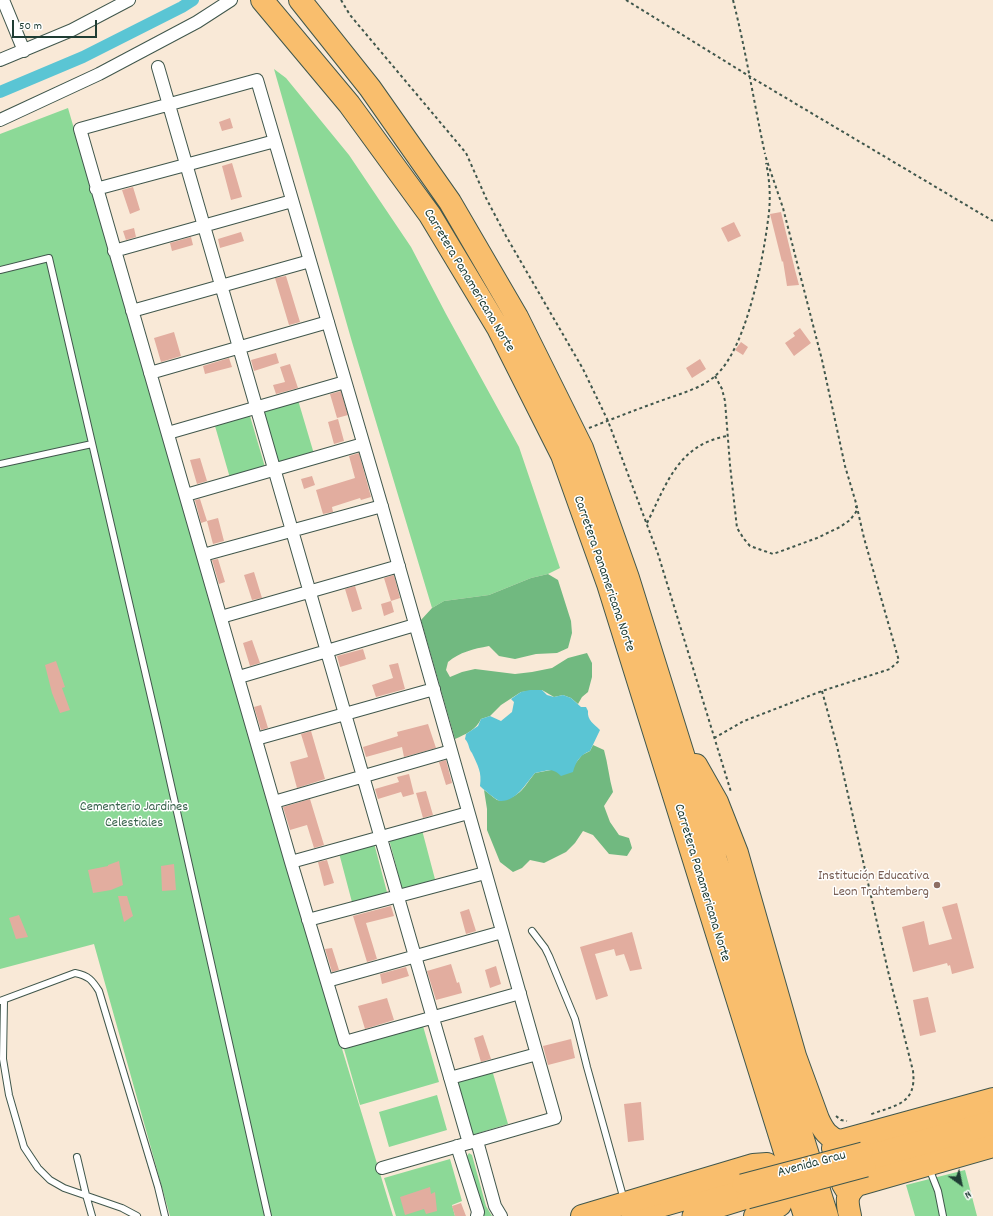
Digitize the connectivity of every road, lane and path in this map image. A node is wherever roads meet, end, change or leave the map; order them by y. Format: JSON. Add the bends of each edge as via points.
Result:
{"nodes":[{"id":1,"x":3,"y":0,"type":"edge"},
{"id":2,"x":129,"y":0,"type":"edge"},
{"id":3,"x":231,"y":0,"type":"edge"},
{"id":4,"x":262,"y":0,"type":"edge"},
{"id":5,"x":300,"y":0,"type":"edge"},
{"id":6,"x":341,"y":0,"type":"edge"},
{"id":7,"x":626,"y":0,"type":"edge"},
{"id":8,"x":733,"y":0,"type":"edge"},
{"id":9,"x":24,"y":51,"type":"junction"},
{"id":10,"x":0,"y":60,"type":"edge"},
{"id":11,"x":158,"y":67,"type":"dead end"},
{"id":12,"x":749,"y":76,"type":"junction"},
{"id":13,"x":168,"y":104,"type":"junction"},
{"id":14,"x":0,"y":120,"type":"edge"},
{"id":15,"x":275,"y":141,"type":"junction"},
{"id":16,"x":765,"y":155,"type":"junction"},
{"id":17,"x":186,"y":165,"type":"junction"},
{"id":18,"x":96,"y":189,"type":"junction"},
{"id":19,"x":292,"y":201,"type":"junction"},
{"id":20,"x":993,"y":222,"type":"edge"},
{"id":21,"x":204,"y":226,"type":"junction"},
{"id":22,"x":114,"y":251,"type":"junction"},
{"id":23,"x":310,"y":262,"type":"junction"},
{"id":24,"x":0,"y":270,"type":"edge"},
{"id":25,"x":221,"y":286,"type":"junction"},
{"id":26,"x":132,"y":311,"type":"junction"},
{"id":27,"x":328,"y":322,"type":"junction"},
{"id":28,"x":239,"y":347,"type":"junction"},
{"id":29,"x":150,"y":373,"type":"junction"},
{"id":30,"x":716,"y":376,"type":"junction"},
{"id":31,"x":345,"y":382,"type":"junction"},
{"id":32,"x":256,"y":408,"type":"junction"},
{"id":33,"x":608,"y":420,"type":"junction"},
{"id":34,"x":600,"y":424,"type":"dead end"},
{"id":35,"x":168,"y":433,"type":"junction"},
{"id":36,"x":727,"y":436,"type":"junction"},
{"id":37,"x":92,"y":444,"type":"junction"},
{"id":38,"x":364,"y":444,"type":"junction"},
{"id":39,"x":0,"y":464,"type":"edge"},
{"id":40,"x":274,"y":470,"type":"junction"},
{"id":41,"x":186,"y":495,"type":"junction"},
{"id":42,"x":856,"y":503,"type":"junction"},
{"id":43,"x":382,"y":506,"type":"junction"},
{"id":44,"x":647,"y":523,"type":"junction"},
{"id":45,"x":292,"y":531,"type":"junction"},
{"id":46,"x":203,"y":555,"type":"junction"},
{"id":47,"x":398,"y":566,"type":"junction"},
{"id":48,"x":309,"y":591,"type":"junction"},
{"id":49,"x":221,"y":617,"type":"junction"},
{"id":50,"x":416,"y":625,"type":"junction"},
{"id":51,"x":327,"y":651,"type":"junction"},
{"id":52,"x":239,"y":677,"type":"junction"},
{"id":53,"x":434,"y":689,"type":"junction"},
{"id":54,"x":822,"y":691,"type":"junction"},
{"id":55,"x":345,"y":714,"type":"junction"},
{"id":56,"x":673,"y":722,"type":"junction"},
{"id":57,"x":714,"y":738,"type":"junction"},
{"id":58,"x":256,"y":739,"type":"junction"},
{"id":59,"x":451,"y":751,"type":"junction"},
{"id":60,"x":363,"y":776,"type":"junction"},
{"id":61,"x":733,"y":798,"type":"dead end"},
{"id":62,"x":274,"y":802,"type":"junction"},
{"id":63,"x":468,"y":813,"type":"junction"},
{"id":64,"x":380,"y":837,"type":"junction"},
{"id":65,"x":291,"y":862,"type":"junction"},
{"id":66,"x":485,"y":873,"type":"junction"},
{"id":67,"x":398,"y":896,"type":"junction"},
{"id":68,"x":308,"y":920,"type":"junction"},
{"id":69,"x":532,"y":931,"type":"dead end"},
{"id":70,"x":502,"y":932,"type":"junction"},
{"id":71,"x":415,"y":956,"type":"junction"},
{"id":72,"x":326,"y":981,"type":"junction"},
{"id":73,"x":520,"y":992,"type":"junction"},
{"id":74,"x":2,"y":1001,"type":"edge"},
{"id":75,"x":432,"y":1017,"type":"junction"},
{"id":76,"x":537,"y":1054,"type":"junction"},
{"id":77,"x":450,"y":1078,"type":"junction"},
{"id":78,"x":993,"y":1099,"type":"edge"},
{"id":79,"x":834,"y":1115,"type":"dead end"},
{"id":80,"x":993,"y":1115,"type":"edge"},
{"id":81,"x":864,"y":1116,"type":"dead end"},
{"id":82,"x":852,"y":1120,"type":"dead end"},
{"id":83,"x":993,"y":1130,"type":"edge"},
{"id":84,"x":840,"y":1141,"type":"junction"},
{"id":85,"x":468,"y":1143,"type":"junction"},
{"id":86,"x":993,"y":1146,"type":"edge"},
{"id":87,"x":76,"y":1157,"type":"dead end"},
{"id":88,"x":864,"y":1159,"type":"junction"},
{"id":89,"x":928,"y":1165,"type":"junction"},
{"id":90,"x":382,"y":1168,"type":"dead end"},
{"id":91,"x":850,"y":1190,"type":"junction"},
{"id":92,"x":86,"y":1195,"type":"junction"},
{"id":93,"x":748,"y":1200,"type":"edge"},
{"id":94,"x":628,"y":1210,"type":"edge"},
{"id":95,"x":783,"y":1211,"type":"edge"},
{"id":96,"x":92,"y":1216,"type":"edge"},
{"id":97,"x":137,"y":1216,"type":"edge"},
{"id":98,"x":165,"y":1216,"type":"edge"},
{"id":99,"x":268,"y":1216,"type":"edge"},
{"id":100,"x":477,"y":1216,"type":"edge"},
{"id":101,"x":501,"y":1216,"type":"edge"},
{"id":102,"x":582,"y":1216,"type":"edge"},
{"id":103,"x":692,"y":1216,"type":"edge"},
{"id":104,"x":805,"y":1216,"type":"edge"},
{"id":105,"x":827,"y":1216,"type":"edge"},
{"id":106,"x":850,"y":1216,"type":"edge"},
{"id":107,"x":943,"y":1216,"type":"edge"}],
"edges":[{"from":1,"to":9,"type":"street"},
{"from":2,"to":9,"type":"street","via":[[72,30]]},
{"from":3,"to":14,"type":"street","via":[[197,22],[99,74]]},
{"from":4,"to":104,"type":"highway","name":"Carretera Panamericana Norte","via":[[349,104],[430,215],[498,328],[562,455],[608,584]]},
{"from":5,"to":56,"type":"highway","name":"Carretera Panamericana Norte","via":[[370,88],[450,202],[517,317],[582,448],[628,578]]},
{"from":6,"to":33,"type":"path","via":[[350,15],[466,153],[506,236],[583,369]]},
{"from":7,"to":12,"type":"path"},
{"from":8,"to":12,"type":"path","via":[[744,42]]},
{"from":9,"to":10,"type":"street"},
{"from":11,"to":13,"type":"street"},
{"from":12,"to":16,"type":"path"},
{"from":12,"to":20,"type":"path"},
{"from":13,"to":15,"type":"street","via":[[257,80]]},
{"from":13,"to":17,"type":"street"},
{"from":13,"to":18,"type":"street","via":[[80,129]]},
{"from":15,"to":17,"type":"street"},
{"from":15,"to":19,"type":"street"},
{"from":16,"to":30,"type":"path","via":[[770,179],[768,219],[761,264],[749,312],[732,355]]},
{"from":16,"to":42,"type":"path","via":[[783,208]]},
{"from":17,"to":18,"type":"street"},
{"from":17,"to":21,"type":"street"},
{"from":18,"to":22,"type":"street"},
{"from":19,"to":21,"type":"street"},
{"from":19,"to":23,"type":"street"},
{"from":21,"to":22,"type":"street"},
{"from":21,"to":25,"type":"street"},
{"from":22,"to":26,"type":"street"},
{"from":23,"to":25,"type":"street"},
{"from":23,"to":27,"type":"street"},
{"from":24,"to":37,"type":"lane","via":[[49,258]]},
{"from":25,"to":26,"type":"street"},
{"from":25,"to":28,"type":"street"},
{"from":26,"to":29,"type":"street"},
{"from":27,"to":28,"type":"street"},
{"from":27,"to":31,"type":"street"},
{"from":28,"to":29,"type":"street"},
{"from":28,"to":32,"type":"street"},
{"from":29,"to":35,"type":"street"},
{"from":30,"to":33,"type":"path","via":[[698,387]]},
{"from":30,"to":36,"type":"path","via":[[725,401]]},
{"from":31,"to":32,"type":"street"},
{"from":31,"to":38,"type":"street"},
{"from":32,"to":35,"type":"street"},
{"from":32,"to":40,"type":"street"},
{"from":33,"to":34,"type":"path"},
{"from":33,"to":44,"type":"path"},
{"from":35,"to":41,"type":"street"},
{"from":36,"to":42,"type":"path","via":[[737,528],[750,546],[773,554],[818,538],[850,520],[856,512]]},
{"from":36,"to":44,"type":"path","via":[[713,438],[699,445],[682,459]]},
{"from":37,"to":39,"type":"lane"},
{"from":37,"to":99,"type":"lane"},
{"from":38,"to":40,"type":"street"},
{"from":38,"to":43,"type":"street"},
{"from":40,"to":41,"type":"street"},
{"from":40,"to":45,"type":"street"},
{"from":41,"to":46,"type":"street"},
{"from":42,"to":54,"type":"path","via":[[899,661],[890,669]]},
{"from":43,"to":45,"type":"street"},
{"from":43,"to":47,"type":"street"},
{"from":44,"to":57,"type":"path"},
{"from":45,"to":46,"type":"street"},
{"from":45,"to":48,"type":"street"},
{"from":46,"to":49,"type":"street"},
{"from":47,"to":48,"type":"street"},
{"from":47,"to":50,"type":"street"},
{"from":48,"to":49,"type":"street"},
{"from":48,"to":51,"type":"street"},
{"from":49,"to":52,"type":"street"},
{"from":50,"to":51,"type":"street"},
{"from":50,"to":53,"type":"street"},
{"from":51,"to":52,"type":"street"},
{"from":51,"to":55,"type":"street"},
{"from":52,"to":58,"type":"street"},
{"from":53,"to":55,"type":"street"},
{"from":53,"to":59,"type":"street"},
{"from":54,"to":57,"type":"path","via":[[744,721]]},
{"from":54,"to":81,"type":"path","via":[[913,1071],[914,1083],[907,1099]]},
{"from":55,"to":58,"type":"street"},
{"from":55,"to":60,"type":"street"},
{"from":56,"to":84,"type":"highway","via":[[717,802],[731,838],[796,1056],[818,1119],[831,1138]]},
{"from":56,"to":105,"type":"highway","name":"Carretera Panamericana Norte"},
{"from":57,"to":61,"type":"path"},
{"from":58,"to":62,"type":"street"},
{"from":59,"to":60,"type":"street"},
{"from":59,"to":63,"type":"street"},
{"from":60,"to":62,"type":"street"},
{"from":60,"to":64,"type":"street"},
{"from":62,"to":65,"type":"street"},
{"from":63,"to":64,"type":"street"},
{"from":63,"to":66,"type":"street"},
{"from":64,"to":65,"type":"street"},
{"from":64,"to":67,"type":"street"},
{"from":65,"to":68,"type":"street"},
{"from":66,"to":67,"type":"street"},
{"from":66,"to":70,"type":"street"},
{"from":67,"to":68,"type":"street"},
{"from":67,"to":71,"type":"street"},
{"from":68,"to":72,"type":"street"},
{"from":69,"to":94,"type":"lane","via":[[549,956],[575,1019]]},
{"from":70,"to":71,"type":"street"},
{"from":70,"to":73,"type":"street"},
{"from":71,"to":72,"type":"street"},
{"from":71,"to":75,"type":"street"},
{"from":72,"to":75,"type":"street","via":[[345,1042]]},
{"from":73,"to":75,"type":"street"},
{"from":73,"to":76,"type":"street"},
{"from":74,"to":92,"type":"lane","via":[[3,1059],[9,1095],[24,1147],[50,1180]]},
{"from":74,"to":98,"type":"lane","via":[[76,973],[85,975],[94,982],[100,991]]},
{"from":75,"to":77,"type":"street"},
{"from":76,"to":77,"type":"street"},
{"from":76,"to":85,"type":"street","via":[[555,1118]]},
{"from":77,"to":85,"type":"street"},
{"from":78,"to":84,"type":"highway"},
{"from":79,"to":82,"type":"path","via":[[841,1120]]},
{"from":80,"to":88,"type":"main road","name":"Avenida Grau"},
{"from":83,"to":88,"type":"main road","name":"Avenida Grau"},
{"from":84,"to":91,"type":"highway","via":[[833,1148],[843,1184]]},
{"from":85,"to":90,"type":"street"},
{"from":85,"to":100,"type":"street"},
{"from":85,"to":101,"type":"street"},
{"from":86,"to":89,"type":"highway"},
{"from":87,"to":92,"type":"lane"},
{"from":88,"to":93,"type":"main road","name":"Avenida Grau","bridge":true},
{"from":89,"to":91,"type":"highway","via":[[857,1185]]},
{"from":89,"to":107,"type":"lane","via":[[938,1191]]},
{"from":91,"to":106,"type":"highway","via":[[847,1205]]},
{"from":92,"to":96,"type":"lane"},
{"from":92,"to":97,"type":"lane"},
{"from":93,"to":94,"type":"main road","name":"Avenida Grau"},
{"from":93,"to":95,"type":"highway","via":[[769,1212]]},
{"from":93,"to":103,"type":"main road","name":"Avenida Grau"},
{"from":94,"to":95,"type":"highway","via":[[753,1165],[766,1164],[771,1168]]},
{"from":94,"to":102,"type":"highway"}]}
